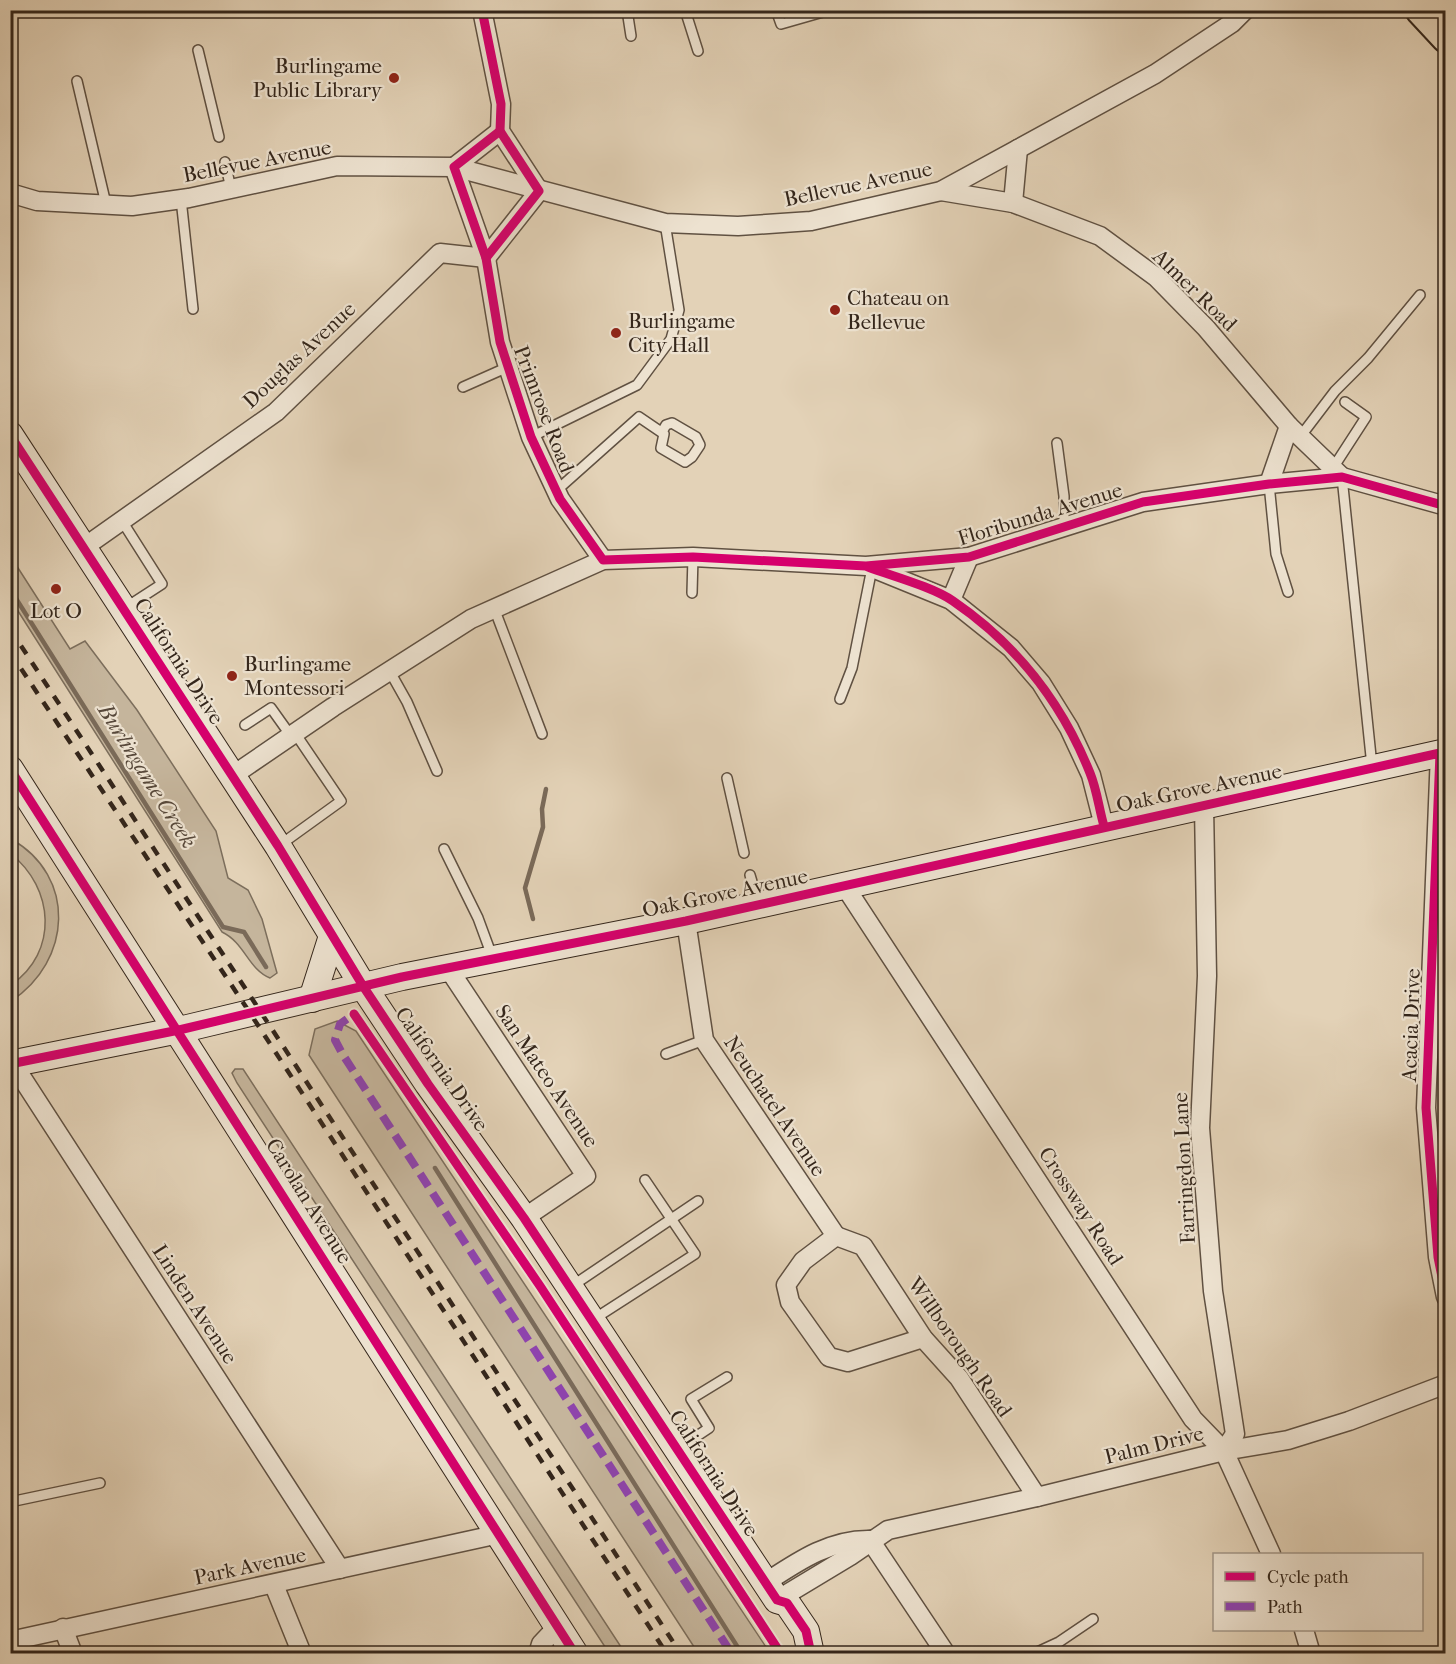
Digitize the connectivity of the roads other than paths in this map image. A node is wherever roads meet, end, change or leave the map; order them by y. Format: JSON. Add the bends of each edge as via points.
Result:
{"nodes":[{"id":1,"x":482,"y":10,"type":"edge"},
{"id":2,"x":627,"y":10,"type":"edge"},
{"id":3,"x":686,"y":10,"type":"edge"},
{"id":4,"x":776,"y":10,"type":"edge"},
{"id":5,"x":830,"y":10,"type":"edge"},
{"id":6,"x":1245,"y":10,"type":"edge"},
{"id":7,"x":1420,"y":10,"type":"edge"},
{"id":8,"x":631,"y":36,"type":"dead end"},
{"id":9,"x":1446,"y":38,"type":"edge"},
{"id":10,"x":198,"y":50,"type":"dead end"},
{"id":11,"x":698,"y":51,"type":"dead end"},
{"id":12,"x":77,"y":81,"type":"dead end"},
{"id":13,"x":500,"y":131,"type":"junction"},
{"id":14,"x":219,"y":136,"type":"dead end"},
{"id":15,"x":1018,"y":149,"type":"junction"},
{"id":16,"x":225,"y":162,"type":"dead end"},
{"id":17,"x":454,"y":167,"type":"junction"},
{"id":18,"x":231,"y":189,"type":"junction"},
{"id":19,"x":941,"y":190,"type":"junction"},
{"id":20,"x":539,"y":191,"type":"junction"},
{"id":21,"x":10,"y":194,"type":"edge"},
{"id":22,"x":181,"y":199,"type":"junction"},
{"id":23,"x":1013,"y":203,"type":"junction"},
{"id":24,"x":106,"y":204,"type":"junction"},
{"id":25,"x":665,"y":223,"type":"junction"},
{"id":26,"x":486,"y":258,"type":"junction"},
{"id":27,"x":1420,"y":295,"type":"dead end"},
{"id":28,"x":193,"y":309,"type":"dead end"},
{"id":29,"x":508,"y":367,"type":"junction"},
{"id":30,"x":463,"y":387,"type":"dead end"},
{"id":31,"x":1345,"y":402,"type":"dead end"},
{"id":32,"x":1295,"y":431,"type":"junction"},
{"id":33,"x":662,"y":432,"type":"junction"},
{"id":34,"x":10,"y":435,"type":"edge"},
{"id":35,"x":531,"y":437,"type":"junction"},
{"id":36,"x":1057,"y":443,"type":"dead end"},
{"id":37,"x":1337,"y":473,"type":"junction"},
{"id":38,"x":1269,"y":484,"type":"junction"},
{"id":39,"x":556,"y":491,"type":"junction"},
{"id":40,"x":1446,"y":506,"type":"edge"},
{"id":41,"x":122,"y":521,"type":"junction"},
{"id":42,"x":1064,"y":527,"type":"junction"},
{"id":43,"x":83,"y":548,"type":"junction"},
{"id":44,"x":693,"y":557,"type":"junction"},
{"id":45,"x":969,"y":557,"type":"junction"},
{"id":46,"x":603,"y":560,"type":"junction"},
{"id":47,"x":869,"y":567,"type":"junction"},
{"id":48,"x":1288,"y":592,"type":"dead end"},
{"id":49,"x":692,"y":593,"type":"dead end"},
{"id":50,"x":951,"y":600,"type":"junction"},
{"id":51,"x":494,"y":608,"type":"junction"},
{"id":52,"x":123,"y":609,"type":"junction"},
{"id":53,"x":389,"y":670,"type":"junction"},
{"id":54,"x":840,"y":699,"type":"dead end"},
{"id":55,"x":245,"y":725,"type":"dead end"},
{"id":56,"x":293,"y":734,"type":"junction"},
{"id":57,"x":542,"y":734,"type":"dead end"},
{"id":58,"x":1443,"y":753,"type":"edge"},
{"id":59,"x":10,"y":769,"type":"edge"},
{"id":60,"x":1372,"y":769,"type":"junction"},
{"id":61,"x":437,"y":771,"type":"dead end"},
{"id":62,"x":232,"y":776,"type":"junction"},
{"id":63,"x":727,"y":778,"type":"dead end"},
{"id":64,"x":1204,"y":806,"type":"junction"},
{"id":65,"x":1104,"y":826,"type":"junction"},
{"id":66,"x":278,"y":846,"type":"junction"},
{"id":67,"x":444,"y":849,"type":"dead end"},
{"id":68,"x":744,"y":853,"type":"dead end"},
{"id":69,"x":750,"y":874,"type":"dead end"},
{"id":70,"x":844,"y":885,"type":"junction"},
{"id":71,"x":759,"y":904,"type":"junction"},
{"id":72,"x":686,"y":921,"type":"junction"},
{"id":73,"x":332,"y":936,"type":"junction"},
{"id":74,"x":494,"y":960,"type":"junction"},
{"id":75,"x":448,"y":968,"type":"junction"},
{"id":76,"x":363,"y":986,"type":"junction"},
{"id":77,"x":312,"y":999,"type":"junction"},
{"id":78,"x":179,"y":1030,"type":"junction"},
{"id":79,"x":704,"y":1040,"type":"junction"},
{"id":80,"x":666,"y":1054,"type":"dead end"},
{"id":81,"x":12,"y":1064,"type":"edge"},
{"id":82,"x":645,"y":1180,"type":"dead end"},
{"id":83,"x":698,"y":1201,"type":"dead end"},
{"id":84,"x":524,"y":1218,"type":"junction"},
{"id":85,"x":671,"y":1219,"type":"junction"},
{"id":86,"x":836,"y":1236,"type":"junction"},
{"id":87,"x":570,"y":1288,"type":"junction"},
{"id":88,"x":1446,"y":1297,"type":"edge"},
{"id":89,"x":592,"y":1321,"type":"junction"},
{"id":90,"x":923,"y":1338,"type":"junction"},
{"id":91,"x":727,"y":1377,"type":"dead end"},
{"id":92,"x":1446,"y":1384,"type":"edge"},
{"id":93,"x":676,"y":1449,"type":"junction"},
{"id":94,"x":1224,"y":1451,"type":"junction"},
{"id":95,"x":100,"y":1483,"type":"dead end"},
{"id":96,"x":1037,"y":1497,"type":"junction"},
{"id":97,"x":10,"y":1502,"type":"edge"},
{"id":98,"x":499,"y":1534,"type":"junction"},
{"id":99,"x":870,"y":1540,"type":"junction"},
{"id":100,"x":1271,"y":1553,"type":"edge"},
{"id":101,"x":340,"y":1569,"type":"junction"},
{"id":102,"x":274,"y":1585,"type":"junction"},
{"id":103,"x":771,"y":1592,"type":"junction"},
{"id":104,"x":1093,"y":1619,"type":"dead end"},
{"id":105,"x":558,"y":1626,"type":"junction"},
{"id":106,"x":63,"y":1628,"type":"junction"},
{"id":107,"x":1305,"y":1631,"type":"edge"},
{"id":108,"x":10,"y":1641,"type":"edge"},
{"id":109,"x":809,"y":1651,"type":"edge"},
{"id":110,"x":74,"y":1653,"type":"edge"},
{"id":111,"x":302,"y":1653,"type":"edge"},
{"id":112,"x":538,"y":1653,"type":"edge"},
{"id":113,"x":575,"y":1653,"type":"edge"},
{"id":114,"x":946,"y":1653,"type":"edge"},
{"id":115,"x":1033,"y":1653,"type":"edge"},
{"id":116,"x":1311,"y":1653,"type":"edge"}],
"edges":[{"from":1,"to":13,"type":"street","via":[[501,104]]},
{"from":2,"to":8,"type":"lane"},
{"from":3,"to":11,"type":"lane"},
{"from":4,"to":5,"type":"lane","via":[[781,24]]},
{"from":6,"to":15,"type":"street","name":"Bellevue Avenue","via":[[1232,23],[1155,74]]},
{"from":7,"to":9,"type":"main road"},
{"from":10,"to":14,"type":"lane"},
{"from":12,"to":24,"type":"lane"},
{"from":13,"to":17,"type":"street"},
{"from":13,"to":20,"type":"street"},
{"from":15,"to":19,"type":"street","name":"Bellevue Avenue"},
{"from":15,"to":23,"type":"street"},
{"from":16,"to":18,"type":"lane"},
{"from":17,"to":18,"type":"street","name":"Bellevue Avenue","via":[[337,166]]},
{"from":17,"to":20,"type":"street","name":"Bellevue Avenue"},
{"from":17,"to":26,"type":"street","name":"Primrose Road"},
{"from":18,"to":22,"type":"street","name":"Bellevue Avenue"},
{"from":19,"to":23,"type":"street","name":"Almer Road"},
{"from":19,"to":25,"type":"street","name":"Bellevue Avenue","via":[[811,221],[738,226]]},
{"from":20,"to":25,"type":"street","name":"Bellevue Avenue"},
{"from":20,"to":26,"type":"street"},
{"from":21,"to":24,"type":"street","name":"Bellevue Avenue","via":[[37,201]]},
{"from":22,"to":24,"type":"street","name":"Bellevue Avenue","via":[[132,206]]},
{"from":22,"to":28,"type":"lane"},
{"from":23,"to":32,"type":"street","name":"Almer Road","via":[[1100,236],[1156,277]]},
{"from":25,"to":35,"type":"lane","via":[[679,309],[671,339],[637,385]]},
{"from":26,"to":29,"type":"street","name":"Primrose Road"},
{"from":26,"to":41,"type":"street","name":"Douglas Avenue","via":[[440,253],[276,412]]},
{"from":27,"to":32,"type":"lane","via":[[1368,358]]},
{"from":29,"to":30,"type":"lane"},
{"from":29,"to":35,"type":"street","name":"Primrose Road"},
{"from":31,"to":37,"type":"lane","via":[[1366,417]]},
{"from":32,"to":37,"type":"street","name":"Almer Road"},
{"from":32,"to":38,"type":"street"},
{"from":33,"to":33,"type":"lane","via":[[661,448],[685,462],[700,445],[696,437],[672,423]]},
{"from":33,"to":39,"type":"lane","via":[[639,417]]},
{"from":34,"to":43,"type":"street","name":"California Drive"},
{"from":35,"to":39,"type":"street","name":"Primrose Road"},
{"from":36,"to":42,"type":"lane"},
{"from":37,"to":38,"type":"street","name":"Floribunda Avenue"},
{"from":37,"to":40,"type":"street","name":"Floribunda Avenue"},
{"from":37,"to":60,"type":"lane"},
{"from":38,"to":42,"type":"street","name":"Floribunda Avenue","via":[[1143,501]]},
{"from":38,"to":48,"type":"lane","via":[[1276,554]]},
{"from":39,"to":46,"type":"street","name":"Primrose Road"},
{"from":41,"to":43,"type":"street","name":"Douglas Avenue"},
{"from":41,"to":52,"type":"lane","via":[[162,584]]},
{"from":42,"to":45,"type":"street","name":"Floribunda Avenue"},
{"from":43,"to":52,"type":"street","name":"California Drive"},
{"from":44,"to":46,"type":"street","name":"Floribunda Avenue"},
{"from":44,"to":47,"type":"street","name":"Floribunda Avenue"},
{"from":44,"to":49,"type":"lane"},
{"from":45,"to":47,"type":"street","name":"Floribunda Avenue"},
{"from":45,"to":50,"type":"street"},
{"from":46,"to":51,"type":"street","name":"Floribunda Avenue"},
{"from":47,"to":50,"type":"street"},
{"from":47,"to":54,"type":"lane","via":[[852,668]]},
{"from":50,"to":65,"type":"street","via":[[1011,648],[1041,683],[1069,728],[1091,775]]},
{"from":51,"to":53,"type":"street","name":"Floribunda Avenue"},
{"from":51,"to":57,"type":"lane"},
{"from":52,"to":62,"type":"street","name":"California Drive"},
{"from":53,"to":56,"type":"street","name":"Floribunda Avenue"},
{"from":53,"to":61,"type":"lane"},
{"from":55,"to":56,"type":"lane","via":[[271,708]]},
{"from":56,"to":62,"type":"street","name":"Floribunda Avenue"},
{"from":56,"to":66,"type":"lane","via":[[342,801]]},
{"from":58,"to":60,"type":"street","name":"Oak Grove Avenue"},
{"from":58,"to":88,"type":"street","name":"Acacia Drive","via":[[1426,1108],[1438,1257]]},
{"from":59,"to":78,"type":"street","name":"Carolan Avenue"},
{"from":60,"to":64,"type":"street","name":"Oak Grove Avenue"},
{"from":62,"to":66,"type":"street","name":"California Drive"},
{"from":63,"to":68,"type":"lane"},
{"from":64,"to":65,"type":"street","name":"Oak Grove Avenue"},
{"from":64,"to":94,"type":"street","name":"Farringdon Lane","via":[[1206,976],[1200,1128],[1213,1291],[1235,1434]]},
{"from":65,"to":70,"type":"street","name":"Oak Grove Avenue"},
{"from":66,"to":73,"type":"street","name":"California Drive"},
{"from":67,"to":74,"type":"lane"},
{"from":69,"to":71,"type":"lane"},
{"from":70,"to":71,"type":"street","name":"Oak Grove Avenue"},
{"from":70,"to":94,"type":"street","name":"Crossway Road","via":[[1193,1419]]},
{"from":71,"to":72,"type":"street","name":"Oak Grove Avenue"},
{"from":72,"to":74,"type":"street","name":"Oak Grove Avenue"},
{"from":72,"to":79,"type":"street","name":"Neuchatel Avenue"},
{"from":73,"to":76,"type":"street","name":"California Drive"},
{"from":73,"to":77,"type":"street"},
{"from":74,"to":75,"type":"street","name":"Oak Grove Avenue"},
{"from":75,"to":76,"type":"street","name":"Oak Grove Avenue"},
{"from":75,"to":84,"type":"street","name":"San Mateo Avenue","via":[[586,1176]]},
{"from":76,"to":77,"type":"street","name":"Oak Grove Avenue"},
{"from":76,"to":84,"type":"street","name":"California Drive"},
{"from":77,"to":78,"type":"street","name":"Oak Grove Avenue"},
{"from":78,"to":81,"type":"street","name":"Oak Grove Avenue"},
{"from":78,"to":98,"type":"street","name":"Carolan Avenue"},
{"from":79,"to":80,"type":"lane"},
{"from":79,"to":86,"type":"street","name":"Neuchatel Avenue"},
{"from":81,"to":101,"type":"street","name":"Linden Avenue"},
{"from":82,"to":85,"type":"lane"},
{"from":83,"to":85,"type":"lane"},
{"from":84,"to":87,"type":"street","name":"California Drive"},
{"from":85,"to":87,"type":"lane"},
{"from":85,"to":89,"type":"lane","via":[[694,1254]]},
{"from":86,"to":90,"type":"street","name":"Willborough Road","via":[[863,1246]]},
{"from":86,"to":90,"type":"street","via":[[803,1261],[786,1285],[790,1302],[829,1357],[848,1362]]},
{"from":87,"to":89,"type":"street","name":"California Drive"},
{"from":89,"to":93,"type":"street","name":"California Drive"},
{"from":90,"to":96,"type":"street","name":"Willborough Road","via":[[959,1378]]},
{"from":91,"to":93,"type":"lane","via":[[690,1399],[709,1428]]},
{"from":92,"to":94,"type":"street","name":"Palm Drive","via":[[1339,1425],[1288,1440]]},
{"from":93,"to":103,"type":"street","name":"California Drive"},
{"from":94,"to":96,"type":"street","name":"Palm Drive"},
{"from":94,"to":100,"type":"street","name":"Crossway Road"},
{"from":95,"to":97,"type":"lane"},
{"from":96,"to":99,"type":"street","name":"Palm Drive","via":[[888,1530]]},
{"from":98,"to":101,"type":"street","name":"Park Avenue"},
{"from":98,"to":105,"type":"street","name":"Carolan Avenue"},
{"from":99,"to":103,"type":"street","name":"Palm Drive","via":[[850,1540],[807,1556]]},
{"from":99,"to":114,"type":"street"},
{"from":101,"to":102,"type":"street","name":"Park Avenue"},
{"from":102,"to":106,"type":"street","name":"Park Avenue"},
{"from":102,"to":111,"type":"street"},
{"from":103,"to":109,"type":"street","name":"California Drive","via":[[775,1612],[793,1640]]},
{"from":104,"to":115,"type":"lane","via":[[1052,1646]]},
{"from":105,"to":112,"type":"street"},
{"from":105,"to":113,"type":"street","name":"Carolan Avenue"},
{"from":106,"to":108,"type":"street","name":"Park Avenue"},
{"from":106,"to":110,"type":"street"},
{"from":107,"to":116,"type":"street"}]}
